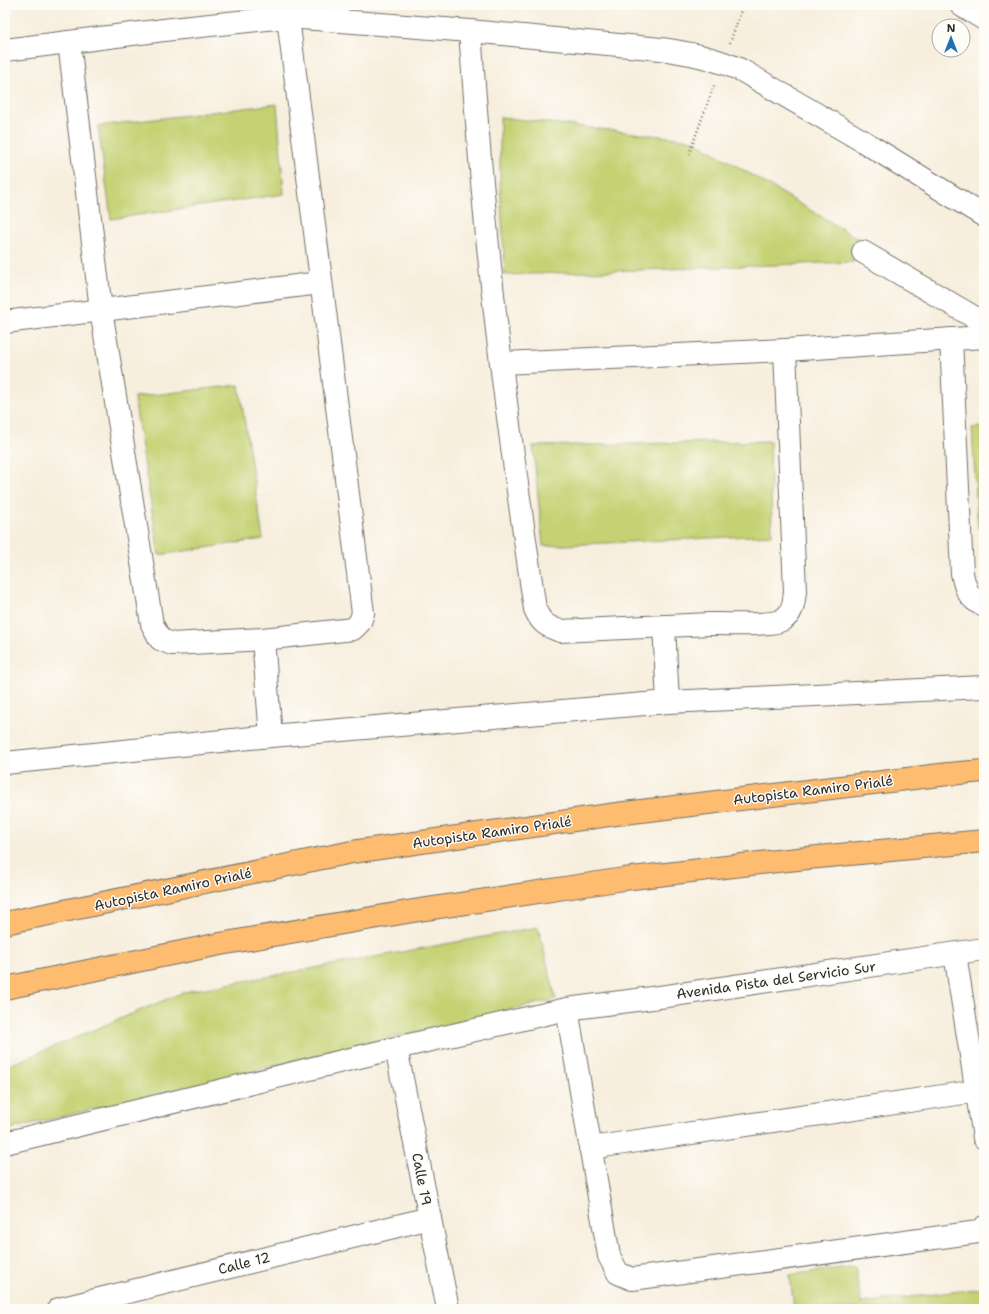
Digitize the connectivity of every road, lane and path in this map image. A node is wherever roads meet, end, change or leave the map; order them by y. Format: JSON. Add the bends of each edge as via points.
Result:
{"nodes":[{"id":1,"x":961,"y":5,"type":"edge"},
{"id":2,"x":288,"y":18,"type":"junction"},
{"id":3,"x":984,"y":19,"type":"edge"},
{"id":4,"x":470,"y":31,"type":"junction"},
{"id":5,"x":69,"y":42,"type":"junction"},
{"id":6,"x":5,"y":50,"type":"edge"},
{"id":7,"x":984,"y":216,"type":"edge"},
{"id":8,"x":863,"y":252,"type":"dead end"},
{"id":9,"x":320,"y":283,"type":"junction"},
{"id":10,"x":101,"y":310,"type":"junction"},
{"id":11,"x":5,"y":322,"type":"edge"},
{"id":12,"x":984,"y":323,"type":"edge"},
{"id":13,"x":984,"y":337,"type":"edge"},
{"id":14,"x":951,"y":339,"type":"junction"},
{"id":15,"x":785,"y":350,"type":"junction"},
{"id":16,"x":501,"y":363,"type":"junction"},
{"id":17,"x":984,"y":606,"type":"edge"},
{"id":18,"x":664,"y":626,"type":"junction"},
{"id":19,"x":264,"y":638,"type":"junction"},
{"id":20,"x":984,"y":688,"type":"edge"},
{"id":21,"x":668,"y":702,"type":"junction"},
{"id":22,"x":271,"y":736,"type":"junction"},
{"id":23,"x":5,"y":763,"type":"edge"},
{"id":24,"x":984,"y":771,"type":"edge"},
{"id":25,"x":984,"y":841,"type":"edge"},
{"id":26,"x":5,"y":923,"type":"edge"},
{"id":27,"x":984,"y":949,"type":"edge"},
{"id":28,"x":955,"y":954,"type":"junction"},
{"id":29,"x":5,"y":988,"type":"edge"},
{"id":30,"x":567,"y":1009,"type":"junction"},
{"id":31,"x":396,"y":1048,"type":"junction"},
{"id":32,"x":977,"y":1091,"type":"junction"},
{"id":33,"x":984,"y":1138,"type":"edge"},
{"id":34,"x":5,"y":1143,"type":"edge"},
{"id":35,"x":590,"y":1148,"type":"junction"},
{"id":36,"x":430,"y":1218,"type":"junction"},
{"id":37,"x":984,"y":1227,"type":"edge"},
{"id":38,"x":59,"y":1309,"type":"edge"},
{"id":39,"x":448,"y":1309,"type":"edge"}],
"edges":[{"from":1,"to":3,"type":"street"},
{"from":2,"to":4,"type":"street"},
{"from":2,"to":5,"type":"street"},
{"from":2,"to":9,"type":"street"},
{"from":4,"to":7,"type":"street","via":[[661,49],[723,62],[854,136]]},
{"from":4,"to":16,"type":"street"},
{"from":5,"to":6,"type":"street"},
{"from":5,"to":10,"type":"street"},
{"from":8,"to":12,"type":"street"},
{"from":9,"to":10,"type":"street"},
{"from":9,"to":19,"type":"street","via":[[363,613],[360,622],[353,629]]},
{"from":10,"to":11,"type":"street"},
{"from":10,"to":19,"type":"street","via":[[154,629],[160,639],[172,644]]},
{"from":13,"to":14,"type":"street"},
{"from":14,"to":15,"type":"street"},
{"from":14,"to":17,"type":"street","via":[[962,573],[968,594]]},
{"from":15,"to":16,"type":"street"},
{"from":15,"to":18,"type":"street","via":[[795,591],[792,609],[787,616],[775,623]]},
{"from":16,"to":18,"type":"street","via":[[538,617],[543,623],[560,632]]},
{"from":18,"to":21,"type":"street"},
{"from":19,"to":22,"type":"street"},
{"from":20,"to":21,"type":"street"},
{"from":21,"to":22,"type":"street"},
{"from":22,"to":23,"type":"street"},
{"from":24,"to":26,"type":"highway","name":"Autopista Ramiro Prialé","via":[[616,814],[352,852]]},
{"from":25,"to":29,"type":"highway","via":[[616,880],[413,911],[189,950]]},
{"from":27,"to":28,"type":"street","name":"Avenida Pista del Servicio Sur"},
{"from":28,"to":30,"type":"street","name":"Avenida Pista del Servicio Sur"},
{"from":28,"to":32,"type":"street"},
{"from":30,"to":31,"type":"street","name":"Avenida Pista del Servicio Sur"},
{"from":30,"to":35,"type":"street"},
{"from":31,"to":34,"type":"street","name":"Avenida Pista del Servicio Sur"},
{"from":31,"to":36,"type":"street","name":"Calle 19"},
{"from":32,"to":33,"type":"street"},
{"from":32,"to":35,"type":"street"},
{"from":35,"to":37,"type":"street","via":[[608,1256],[618,1273],[632,1279],[978,1232]]},
{"from":36,"to":38,"type":"street","name":"Calle 12"},
{"from":36,"to":39,"type":"street","name":"Calle 19"}]}
